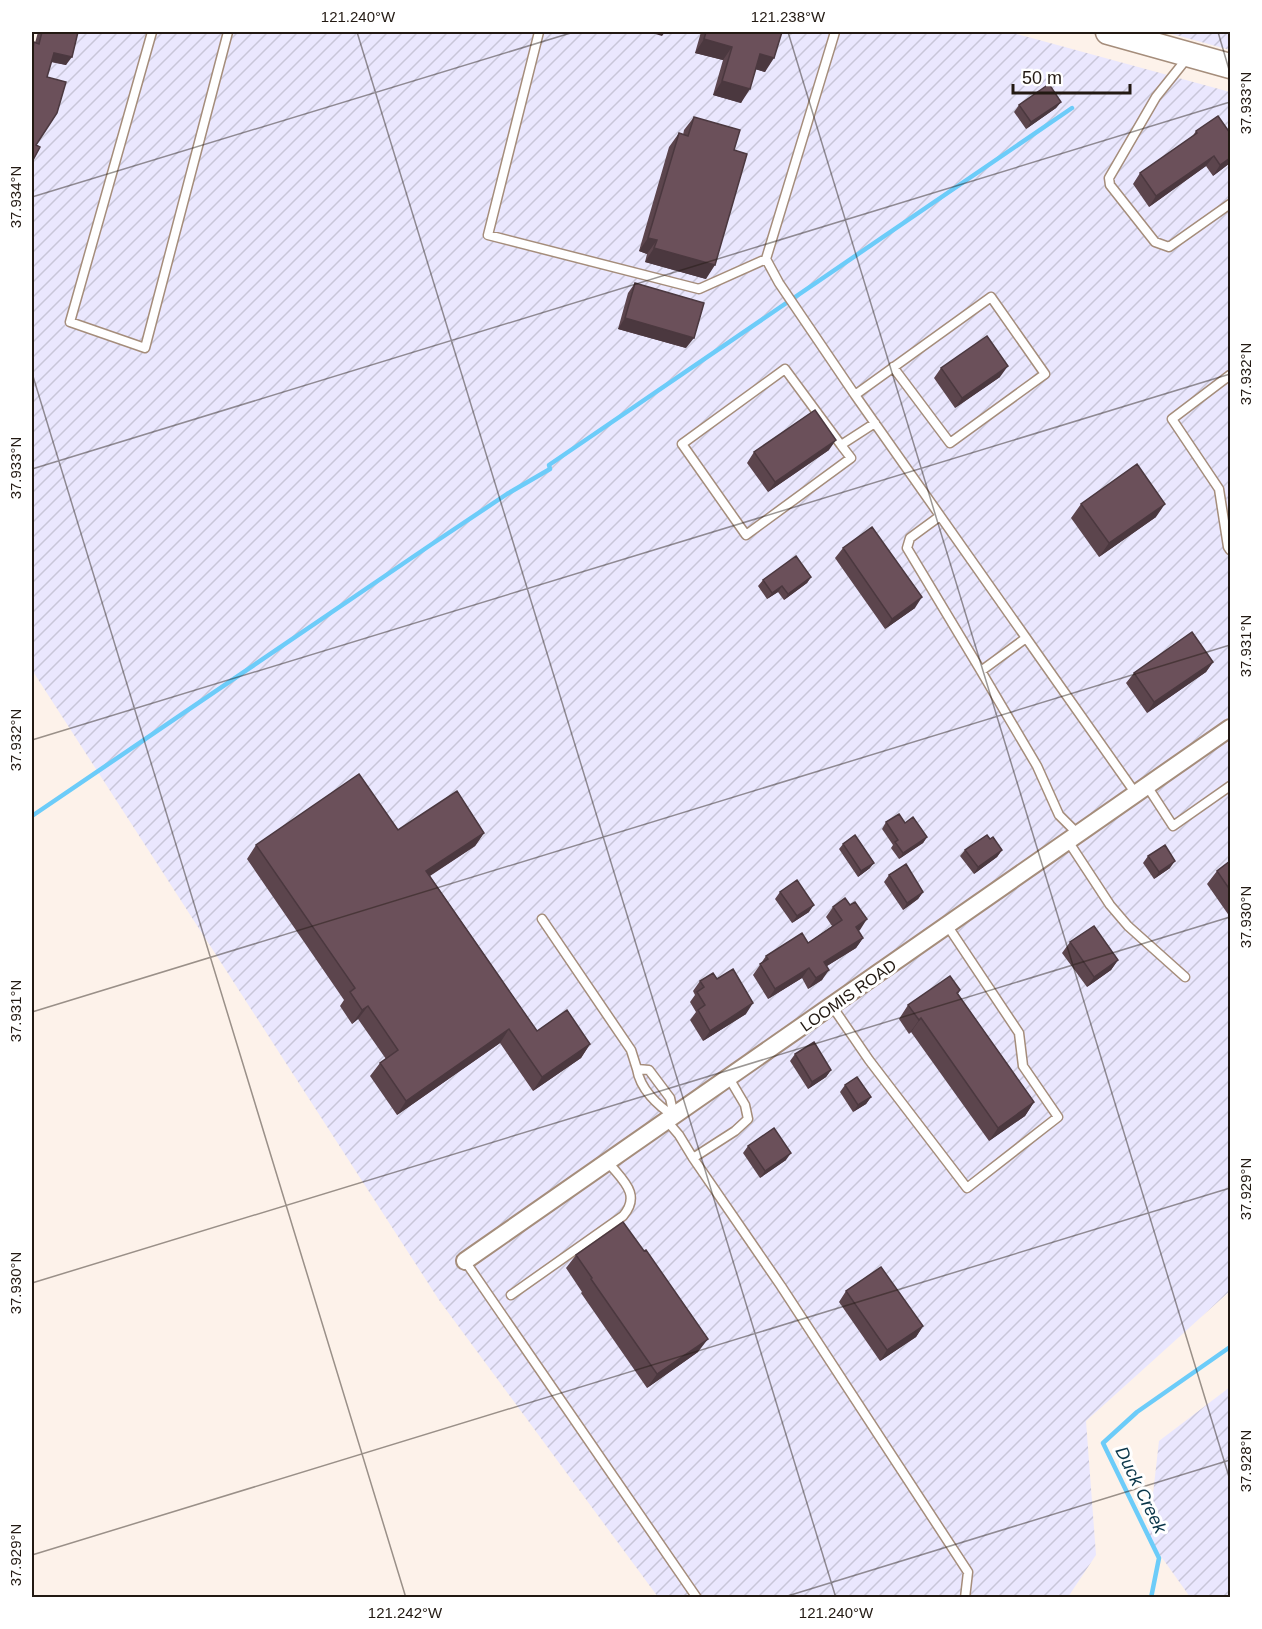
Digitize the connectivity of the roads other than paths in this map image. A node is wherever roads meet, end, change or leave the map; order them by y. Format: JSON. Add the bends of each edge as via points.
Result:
{"nodes":[{"id":1,"x":152,"y":32,"type":"edge"},
{"id":2,"x":228,"y":32,"type":"edge"},
{"id":3,"x":539,"y":32,"type":"edge"},
{"id":4,"x":835,"y":32,"type":"edge"},
{"id":5,"x":1108,"y":32,"type":"edge"},
{"id":6,"x":1190,"y":55,"type":"junction"},
{"id":7,"x":1230,"y":66,"type":"edge"},
{"id":8,"x":1230,"y":204,"type":"edge"},
{"id":9,"x":766,"y":259,"type":"junction"},
{"id":10,"x":893,"y":367,"type":"junction"},
{"id":11,"x":1230,"y":375,"type":"edge"},
{"id":12,"x":855,"y":395,"type":"junction"},
{"id":13,"x":875,"y":423,"type":"junction"},
{"id":14,"x":841,"y":446,"type":"junction"},
{"id":15,"x":940,"y":516,"type":"junction"},
{"id":16,"x":1230,"y":550,"type":"edge"},
{"id":17,"x":1026,"y":639,"type":"junction"},
{"id":18,"x":981,"y":671,"type":"junction"},
{"id":19,"x":1230,"y":728,"type":"edge"},
{"id":20,"x":1230,"y":786,"type":"edge"},
{"id":21,"x":1142,"y":790,"type":"junction"},
{"id":22,"x":1073,"y":838,"type":"junction"},
{"id":23,"x":542,"y":919,"type":"dead end"},
{"id":24,"x":947,"y":925,"type":"junction"},
{"id":25,"x":1185,"y":977,"type":"dead end"},
{"id":26,"x":832,"y":1006,"type":"junction"},
{"id":27,"x":637,"y":1069,"type":"junction"},
{"id":28,"x":729,"y":1078,"type":"junction"},
{"id":29,"x":670,"y":1118,"type":"junction"},
{"id":30,"x":693,"y":1158,"type":"junction"},
{"id":31,"x":608,"y":1161,"type":"junction"},
{"id":32,"x":465,"y":1261,"type":"joint"},
{"id":33,"x":511,"y":1295,"type":"dead end"},
{"id":34,"x":697,"y":1598,"type":"edge"},
{"id":35,"x":965,"y":1598,"type":"edge"}],
"edges":[{"from":1,"to":2,"type":"lane","via":[[70,322],[145,348]]},
{"from":3,"to":9,"type":"lane","via":[[488,235],[699,289]]},
{"from":4,"to":9,"type":"lane"},
{"from":5,"to":6,"type":"street"},
{"from":6,"to":7,"type":"street"},
{"from":6,"to":8,"type":"lane","via":[[1156,97],[1109,178],[1110,185],[1155,242],[1169,247]]},
{"from":9,"to":12,"type":"lane"},
{"from":10,"to":10,"type":"lane","via":[[991,297],[1045,374],[950,443]]},
{"from":10,"to":12,"type":"lane"},
{"from":11,"to":16,"type":"lane","via":[[1172,419],[1219,489]]},
{"from":12,"to":13,"type":"lane"},
{"from":13,"to":14,"type":"lane"},
{"from":13,"to":15,"type":"lane"},
{"from":14,"to":14,"type":"lane","via":[[785,369],[682,444],[746,535],[850,458]]},
{"from":15,"to":17,"type":"lane"},
{"from":15,"to":18,"type":"lane","via":[[910,538],[908,548]]},
{"from":17,"to":18,"type":"lane"},
{"from":17,"to":21,"type":"lane"},
{"from":18,"to":22,"type":"lane","via":[[1037,766]]},
{"from":19,"to":21,"type":"street","name":"LOOMIS ROAD"},
{"from":20,"to":21,"type":"lane","via":[[1173,826]]},
{"from":21,"to":22,"type":"street","name":"LOOMIS ROAD"},
{"from":22,"to":24,"type":"street","name":"LOOMIS ROAD"},
{"from":22,"to":25,"type":"lane","via":[[1110,905]]},
{"from":23,"to":27,"type":"lane","via":[[631,1050]]},
{"from":24,"to":26,"type":"street","name":"LOOMIS ROAD"},
{"from":24,"to":26,"type":"lane","via":[[1018,1032],[1023,1066],[1058,1118],[967,1188]]},
{"from":26,"to":28,"type":"street","name":"LOOMIS ROAD"},
{"from":27,"to":29,"type":"lane","via":[[638,1078]]},
{"from":27,"to":29,"type":"lane","via":[[649,1070],[670,1098]]},
{"from":28,"to":29,"type":"street","name":"LOOMIS ROAD"},
{"from":28,"to":30,"type":"lane","via":[[745,1105],[748,1119]]},
{"from":29,"to":30,"type":"lane"},
{"from":29,"to":31,"type":"street","name":"LOOMIS ROAD"},
{"from":30,"to":35,"type":"lane","via":[[782,1286],[969,1572]]},
{"from":31,"to":32,"type":"street","name":"LOOMIS ROAD"},
{"from":31,"to":33,"type":"lane","via":[[630,1191],[630,1208]]},
{"from":32,"to":34,"type":"lane"}]}
